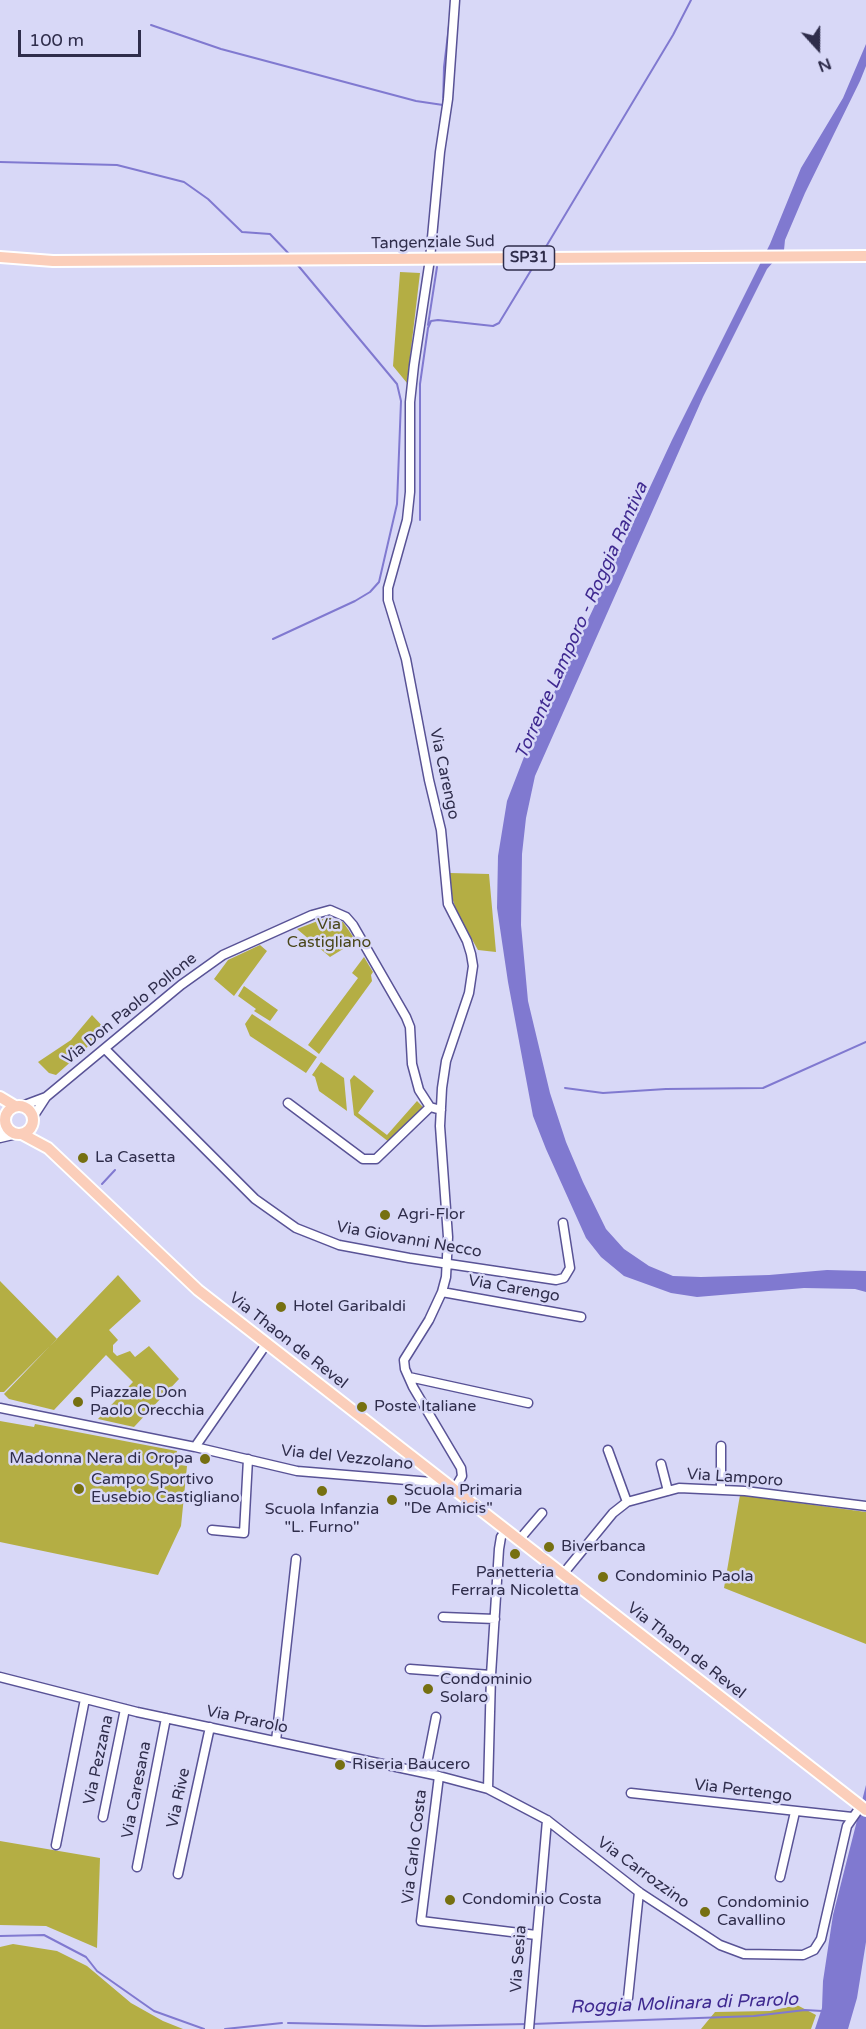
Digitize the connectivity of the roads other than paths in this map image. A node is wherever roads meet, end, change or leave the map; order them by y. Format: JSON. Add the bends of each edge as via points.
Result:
{"nodes":[{"id":1,"x":455,"y":0,"type":"edge"},
{"id":2,"x":866,"y":256,"type":"edge"},
{"id":3,"x":0,"y":257,"type":"edge"},
{"id":4,"x":430,"y":259,"type":"junction"},
{"id":5,"x":105,"y":1049,"type":"junction"},
{"id":6,"x":0,"y":1097,"type":"edge"},
{"id":7,"x":46,"y":1097,"type":"junction"},
{"id":8,"x":288,"y":1103,"type":"dead end"},
{"id":9,"x":18,"y":1106,"type":"junction"},
{"id":10,"x":430,"y":1107,"type":"junction"},
{"id":11,"x":441,"y":1110,"type":"junction"},
{"id":12,"x":2,"y":1120,"type":"edge"},
{"id":13,"x":33,"y":1120,"type":"junction"},
{"id":14,"x":20,"y":1134,"type":"junction"},
{"id":15,"x":0,"y":1138,"type":"edge"},
{"id":16,"x":48,"y":1148,"type":"junction"},
{"id":17,"x":563,"y":1223,"type":"dead end"},
{"id":18,"x":448,"y":1263,"type":"junction"},
{"id":19,"x":442,"y":1292,"type":"junction"},
{"id":20,"x":581,"y":1317,"type":"dead end"},
{"id":21,"x":267,"y":1343,"type":"junction"},
{"id":22,"x":409,"y":1377,"type":"junction"},
{"id":23,"x":528,"y":1403,"type":"dead end"},
{"id":24,"x":0,"y":1408,"type":"edge"},
{"id":25,"x":721,"y":1446,"type":"dead end"},
{"id":26,"x":195,"y":1447,"type":"junction"},
{"id":27,"x":608,"y":1450,"type":"dead end"},
{"id":28,"x":248,"y":1459,"type":"junction"},
{"id":29,"x":661,"y":1464,"type":"dead end"},
{"id":30,"x":449,"y":1486,"type":"junction"},
{"id":31,"x":721,"y":1490,"type":"junction"},
{"id":32,"x":668,"y":1491,"type":"junction"},
{"id":33,"x":627,"y":1502,"type":"junction"},
{"id":34,"x":866,"y":1506,"type":"edge"},
{"id":35,"x":542,"y":1513,"type":"dead end"},
{"id":36,"x":212,"y":1530,"type":"dead end"},
{"id":37,"x":506,"y":1530,"type":"junction"},
{"id":38,"x":519,"y":1540,"type":"junction"},
{"id":39,"x":296,"y":1559,"type":"dead end"},
{"id":40,"x":563,"y":1574,"type":"junction"},
{"id":41,"x":443,"y":1617,"type":"dead end"},
{"id":42,"x":495,"y":1619,"type":"junction"},
{"id":43,"x":410,"y":1669,"type":"dead end"},
{"id":44,"x":491,"y":1675,"type":"junction"},
{"id":45,"x":0,"y":1677,"type":"edge"},
{"id":46,"x":85,"y":1699,"type":"junction"},
{"id":47,"x":125,"y":1709,"type":"junction"},
{"id":48,"x":436,"y":1717,"type":"dead end"},
{"id":49,"x":166,"y":1718,"type":"junction"},
{"id":50,"x":210,"y":1727,"type":"junction"},
{"id":51,"x":276,"y":1741,"type":"junction"},
{"id":52,"x":425,"y":1773,"type":"junction"},
{"id":53,"x":439,"y":1776,"type":"junction"},
{"id":54,"x":488,"y":1789,"type":"junction"},
{"id":55,"x":631,"y":1793,"type":"dead end"},
{"id":56,"x":864,"y":1808,"type":"edge"},
{"id":57,"x":795,"y":1812,"type":"junction"},
{"id":58,"x":103,"y":1817,"type":"dead end"},
{"id":59,"x":852,"y":1817,"type":"junction"},
{"id":60,"x":547,"y":1820,"type":"junction"},
{"id":61,"x":56,"y":1845,"type":"dead end"},
{"id":62,"x":137,"y":1867,"type":"dead end"},
{"id":63,"x":178,"y":1874,"type":"dead end"},
{"id":64,"x":780,"y":1877,"type":"dead end"},
{"id":65,"x":639,"y":1892,"type":"junction"},
{"id":66,"x":536,"y":1935,"type":"junction"},
{"id":67,"x":628,"y":1998,"type":"dead end"},
{"id":68,"x":529,"y":2029,"type":"edge"}],
"edges":[{"from":1,"to":4,"type":"street","name":"Via Carengo"},
{"from":2,"to":4,"type":"main road","name":"Tangenziale Sud","number":"SP31"},
{"from":3,"to":4,"type":"main road","name":"Tangenziale Sud","number":"SP31","via":[[53,261]]},
{"from":4,"to":11,"type":"street","name":"Via Carengo","via":[[410,402],[407,520],[388,594],[406,659],[441,830],[448,904],[473,966],[469,993],[446,1061]]},
{"from":5,"to":7,"type":"street","name":"Via Don Paolo Pollone"},
{"from":5,"to":10,"type":"street","name":"Via Don Paolo Pollone","via":[[223,955],[312,915],[336,912],[353,925],[406,1017],[412,1064],[419,1090]]},
{"from":5,"to":18,"type":"street","name":"Via Giovanni Necco","via":[[255,1199],[296,1228],[339,1245]]},
{"from":6,"to":9,"type":"main road"},
{"from":7,"to":9,"type":"street","name":"Via Don Paolo Pollone"},
{"from":7,"to":13,"type":"street","name":"Via Don Paolo Pollone"},
{"from":8,"to":10,"type":"street","via":[[363,1159],[376,1159]]},
{"from":9,"to":12,"type":"main road","via":[[8,1110]]},
{"from":9,"to":13,"type":"main road","via":[[30,1111]]},
{"from":10,"to":11,"type":"street"},
{"from":11,"to":18,"type":"street","name":"Via Carengo"},
{"from":12,"to":14,"type":"main road","via":[[8,1129]]},
{"from":13,"to":14,"type":"main road","via":[[28,1130]]},
{"from":13,"to":16,"type":"main road","name":"Via Thaon de Revel"},
{"from":14,"to":15,"type":"street"},
{"from":14,"to":16,"type":"main road","name":"Via Thaon de Revel"},
{"from":16,"to":21,"type":"main road","name":"Via Thaon de Revel","via":[[198,1290]]},
{"from":17,"to":18,"type":"street","name":"Via Giovanni Necco","via":[[570,1268],[564,1278],[556,1280]]},
{"from":18,"to":19,"type":"street","name":"Via Carengo"},
{"from":19,"to":20,"type":"street","name":"Via Carengo"},
{"from":19,"to":22,"type":"street","name":"Via Carengo","via":[[407,1353],[405,1369]]},
{"from":21,"to":26,"type":"street"},
{"from":21,"to":30,"type":"main road","name":"Via Thaon de Revel"},
{"from":22,"to":23,"type":"street"},
{"from":22,"to":30,"type":"street","via":[[461,1468],[462,1476]]},
{"from":24,"to":26,"type":"street","name":"Via del Vezzolano"},
{"from":25,"to":31,"type":"street"},
{"from":26,"to":28,"type":"street","name":"Via del Vezzolano"},
{"from":27,"to":33,"type":"street"},
{"from":28,"to":30,"type":"street","name":"Via del Vezzolano","via":[[297,1471]]},
{"from":28,"to":36,"type":"street","via":[[244,1533]]},
{"from":29,"to":32,"type":"street"},
{"from":30,"to":37,"type":"main road","name":"Via Thaon de Revel"},
{"from":31,"to":32,"type":"street","name":"Via Lamporo"},
{"from":31,"to":34,"type":"street","name":"Via Lamporo"},
{"from":32,"to":33,"type":"street","name":"Via Lamporo"},
{"from":33,"to":40,"type":"street","name":"Via Lamporo","via":[[601,1525]]},
{"from":35,"to":38,"type":"street"},
{"from":37,"to":38,"type":"main road","name":"Via Thaon de Revel"},
{"from":37,"to":42,"type":"street","via":[[499,1549]]},
{"from":38,"to":40,"type":"main road","name":"Via Thaon de Revel"},
{"from":39,"to":51,"type":"street"},
{"from":40,"to":56,"type":"main road","name":"Via Thaon de Revel"},
{"from":41,"to":42,"type":"street"},
{"from":42,"to":44,"type":"street"},
{"from":43,"to":44,"type":"street"},
{"from":44,"to":54,"type":"street"},
{"from":45,"to":46,"type":"street","name":"Via Prarolo"},
{"from":46,"to":47,"type":"street","name":"Via Prarolo"},
{"from":46,"to":61,"type":"street"},
{"from":47,"to":49,"type":"street","name":"Via Prarolo"},
{"from":47,"to":58,"type":"street","name":"Via Pezzana"},
{"from":48,"to":52,"type":"street"},
{"from":49,"to":50,"type":"street","name":"Via Prarolo"},
{"from":49,"to":62,"type":"street","name":"Via Caresana"},
{"from":50,"to":51,"type":"street","name":"Via Prarolo"},
{"from":50,"to":63,"type":"street","name":"Via Rive"},
{"from":51,"to":52,"type":"street","name":"Via Prarolo"},
{"from":52,"to":53,"type":"street","name":"Via Prarolo"},
{"from":53,"to":54,"type":"street","name":"Via Prarolo"},
{"from":53,"to":66,"type":"street","name":"Via Carlo Costa","via":[[421,1922]]},
{"from":54,"to":60,"type":"street","name":"Via Carrozzino"},
{"from":55,"to":57,"type":"street","name":"Via Pertengo"},
{"from":56,"to":59,"type":"street","name":"Via Carrozzino"},
{"from":57,"to":59,"type":"street","name":"Via Pertengo"},
{"from":57,"to":64,"type":"street"},
{"from":59,"to":65,"type":"street","name":"Via Carrozzino","via":[[821,1939],[814,1950],[803,1955],[744,1954],[720,1945]]},
{"from":60,"to":65,"type":"street","name":"Via Carrozzino"},
{"from":60,"to":66,"type":"street","name":"Via Sesia"},
{"from":65,"to":67,"type":"street"},
{"from":66,"to":68,"type":"street","name":"Via Sesia"}]}
